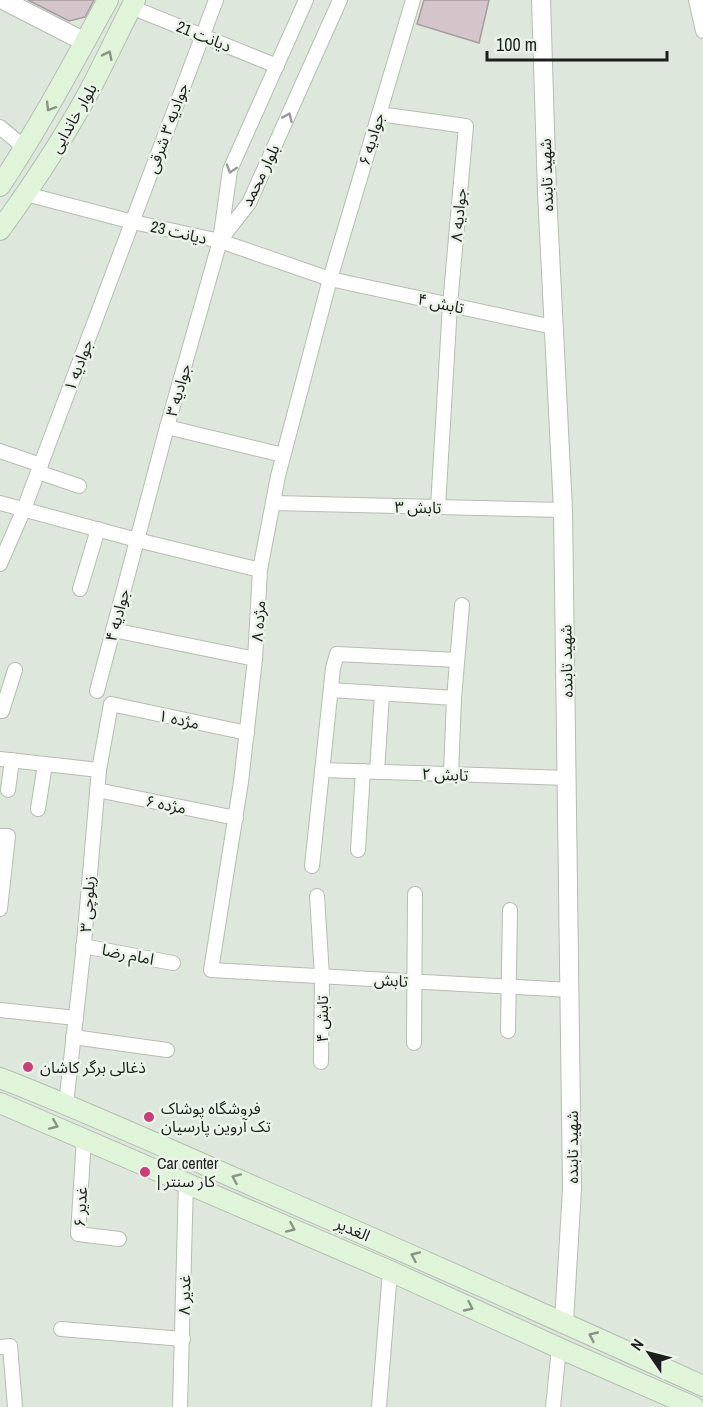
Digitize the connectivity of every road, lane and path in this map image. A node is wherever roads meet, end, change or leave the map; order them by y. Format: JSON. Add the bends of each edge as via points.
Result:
{"nodes":[{"id":1,"x":3,"y":0,"type":"edge"},
{"id":2,"x":108,"y":0,"type":"edge"},
{"id":3,"x":216,"y":0,"type":"edge"},
{"id":4,"x":306,"y":0,"type":"edge"},
{"id":5,"x":340,"y":0,"type":"edge"},
{"id":6,"x":413,"y":0,"type":"edge"},
{"id":7,"x":541,"y":0,"type":"edge"},
{"id":8,"x":696,"y":0,"type":"edge"},
{"id":9,"x":133,"y":4,"type":"edge"},
{"id":10,"x":703,"y":31,"type":"edge"},
{"id":11,"x":202,"y":35,"type":"junction"},
{"id":12,"x":85,"y":42,"type":"junction"},
{"id":13,"x":277,"y":66,"type":"junction"},
{"id":14,"x":379,"y":114,"type":"junction"},
{"id":15,"x":0,"y":127,"type":"edge"},
{"id":16,"x":25,"y":148,"type":"junction"},
{"id":17,"x":0,"y":186,"type":"edge"},
{"id":18,"x":26,"y":194,"type":"junction"},
{"id":19,"x":133,"y":222,"type":"junction"},
{"id":20,"x":0,"y":230,"type":"edge"},
{"id":21,"x":220,"y":241,"type":"junction"},
{"id":22,"x":330,"y":279,"type":"junction"},
{"id":23,"x":450,"y":305,"type":"junction"},
{"id":24,"x":553,"y":327,"type":"junction"},
{"id":25,"x":167,"y":428,"type":"junction"},
{"id":26,"x":0,"y":451,"type":"edge"},
{"id":27,"x":282,"y":455,"type":"junction"},
{"id":28,"x":40,"y":468,"type":"junction"},
{"id":29,"x":79,"y":486,"type":"dead end"},
{"id":30,"x":0,"y":503,"type":"edge"},
{"id":31,"x":273,"y":503,"type":"junction"},
{"id":32,"x":438,"y":507,"type":"junction"},
{"id":33,"x":24,"y":509,"type":"junction"},
{"id":34,"x":563,"y":510,"type":"junction"},
{"id":35,"x":98,"y":529,"type":"junction"},
{"id":36,"x":137,"y":540,"type":"junction"},
{"id":37,"x":0,"y":564,"type":"edge"},
{"id":38,"x":260,"y":570,"type":"junction"},
{"id":39,"x":80,"y":589,"type":"dead end"},
{"id":40,"x":462,"y":605,"type":"dead end"},
{"id":41,"x":113,"y":630,"type":"junction"},
{"id":42,"x":255,"y":659,"type":"junction"},
{"id":43,"x":457,"y":660,"type":"junction"},
{"id":44,"x":15,"y":670,"type":"dead end"},
{"id":45,"x":331,"y":690,"type":"junction"},
{"id":46,"x":97,"y":691,"type":"dead end"},
{"id":47,"x":382,"y":694,"type":"junction"},
{"id":48,"x":454,"y":698,"type":"junction"},
{"id":49,"x":111,"y":704,"type":"joint"},
{"id":50,"x":0,"y":711,"type":"edge"},
{"id":51,"x":247,"y":733,"type":"junction"},
{"id":52,"x":6,"y":759,"type":"edge"},
{"id":53,"x":45,"y":764,"type":"junction"},
{"id":54,"x":99,"y":770,"type":"junction"},
{"id":55,"x":322,"y":770,"type":"junction"},
{"id":56,"x":370,"y":771,"type":"junction"},
{"id":57,"x":451,"y":774,"type":"junction"},
{"id":58,"x":568,"y":778,"type":"junction"},
{"id":59,"x":8,"y":790,"type":"dead end"},
{"id":60,"x":97,"y":790,"type":"junction"},
{"id":61,"x":38,"y":809,"type":"dead end"},
{"id":62,"x":236,"y":818,"type":"junction"},
{"id":63,"x":0,"y":836,"type":"edge"},
{"id":64,"x":358,"y":850,"type":"dead end"},
{"id":65,"x":312,"y":867,"type":"dead end"},
{"id":66,"x":415,"y":894,"type":"dead end"},
{"id":67,"x":317,"y":896,"type":"dead end"},
{"id":68,"x":0,"y":909,"type":"edge"},
{"id":69,"x":510,"y":910,"type":"dead end"},
{"id":70,"x":83,"y":946,"type":"junction"},
{"id":71,"x":173,"y":963,"type":"dead end"},
{"id":72,"x":211,"y":970,"type":"joint"},
{"id":73,"x":322,"y":976,"type":"junction"},
{"id":74,"x":415,"y":981,"type":"junction"},
{"id":75,"x":508,"y":987,"type":"junction"},
{"id":76,"x":570,"y":990,"type":"junction"},
{"id":77,"x":0,"y":1010,"type":"edge"},
{"id":78,"x":75,"y":1017,"type":"junction"},
{"id":79,"x":508,"y":1031,"type":"dead end"},
{"id":80,"x":74,"y":1037,"type":"junction"},
{"id":81,"x":414,"y":1043,"type":"dead end"},
{"id":82,"x":166,"y":1050,"type":"dead end"},
{"id":83,"x":321,"y":1062,"type":"dead end"},
{"id":84,"x":0,"y":1078,"type":"edge"},
{"id":85,"x":34,"y":1091,"type":"junction"},
{"id":86,"x":0,"y":1103,"type":"edge"},
{"id":87,"x":66,"y":1104,"type":"junction"},
{"id":88,"x":26,"y":1113,"type":"junction"},
{"id":89,"x":84,"y":1138,"type":"junction"},
{"id":90,"x":186,"y":1182,"type":"junction"},
{"id":91,"x":119,"y":1239,"type":"dead end"},
{"id":92,"x":390,"y":1271,"type":"junction"},
{"id":93,"x":564,"y":1322,"type":"junction"},
{"id":94,"x":61,"y":1329,"type":"dead end"},
{"id":95,"x":183,"y":1339,"type":"junction"},
{"id":96,"x":0,"y":1347,"type":"edge"},
{"id":97,"x":558,"y":1348,"type":"junction"},
{"id":98,"x":703,"y":1386,"type":"edge"},
{"id":99,"x":15,"y":1407,"type":"edge"},
{"id":100,"x":180,"y":1407,"type":"edge"},
{"id":101,"x":379,"y":1407,"type":"edge"},
{"id":102,"x":553,"y":1407,"type":"edge"},
{"id":103,"x":694,"y":1407,"type":"edge"}],
"edges":[{"from":1,"to":12,"type":"street"},
{"from":2,"to":12,"type":"main road","name":"بلوار خاندایی"},
{"from":3,"to":11,"type":"street","name":"جوادیه ۳ شرقی"},
{"from":4,"to":13,"type":"street","name":"بلوار محمد"},
{"from":21,"to":5,"type":"street","name":"بلوار محمد","one_way":true,"via":[[249,203]]},
{"from":6,"to":14,"type":"street","name":"جوادیه ۶"},
{"from":7,"to":24,"type":"street","name":"شهید تابنده"},
{"from":8,"to":10,"type":"street"},
{"from":9,"to":11,"type":"street","name":"دیانت 21"},
{"from":18,"to":9,"type":"main road","name":"بلوار خاندایی","one_way":true,"via":[[94,83]]},
{"from":11,"to":13,"type":"street","name":"دیانت 21"},
{"from":11,"to":19,"type":"street","name":"جوادیه ۳ شرقی"},
{"from":12,"to":16,"type":"main road","name":"بلوار خاندایی","one_way":true},
{"from":13,"to":21,"type":"street","name":"بلوار محمد","one_way":true,"via":[[230,170]]},
{"from":14,"to":22,"type":"street","name":"جوادیه ۶"},
{"from":14,"to":23,"type":"street","name":"جوادیه ۸","via":[[466,126]]},
{"from":15,"to":16,"type":"street"},
{"from":16,"to":17,"type":"main road","name":"بلوار خاندایی"},
{"from":18,"to":19,"type":"street","name":"دیانت 23"},
{"from":18,"to":20,"type":"main road","name":"بلوار خاندایی"},
{"from":19,"to":21,"type":"street","name":"دیانت 23"},
{"from":19,"to":28,"type":"street","name":"جوادیه ۱"},
{"from":21,"to":22,"type":"street","name":"دیانت 23"},
{"from":21,"to":25,"type":"street","name":"جوادیه ۳"},
{"from":22,"to":23,"type":"street","name":"تابش ۴"},
{"from":22,"to":27,"type":"street","name":"مژده ۸"},
{"from":23,"to":24,"type":"street","name":"تابش ۴"},
{"from":23,"to":32,"type":"street","name":"جوادیه ۸"},
{"from":24,"to":34,"type":"street","name":"شهید تابنده"},
{"from":25,"to":27,"type":"street"},
{"from":25,"to":36,"type":"street","name":"جوادیه ۳"},
{"from":26,"to":28,"type":"street"},
{"from":27,"to":31,"type":"street","name":"مژده ۸"},
{"from":28,"to":29,"type":"street"},
{"from":28,"to":33,"type":"street","name":"جوادیه ۱"},
{"from":30,"to":33,"type":"street"},
{"from":31,"to":32,"type":"street","name":"تابش ۳"},
{"from":31,"to":38,"type":"street","name":"مژده ۸"},
{"from":32,"to":34,"type":"street","name":"تابش ۳"},
{"from":33,"to":35,"type":"street"},
{"from":33,"to":37,"type":"street","name":"جوادیه ۱"},
{"from":34,"to":58,"type":"street","name":"شهید تابنده"},
{"from":35,"to":36,"type":"street"},
{"from":35,"to":39,"type":"street"},
{"from":36,"to":38,"type":"street"},
{"from":36,"to":41,"type":"street","name":"جوادیه ۴"},
{"from":38,"to":42,"type":"street","name":"مژده ۸"},
{"from":40,"to":43,"type":"street"},
{"from":41,"to":42,"type":"street"},
{"from":41,"to":46,"type":"street","name":"جوادیه ۴"},
{"from":42,"to":51,"type":"street","name":"مژده ۸"},
{"from":43,"to":45,"type":"street","via":[[336,654]]},
{"from":43,"to":48,"type":"street"},
{"from":44,"to":50,"type":"street"},
{"from":45,"to":47,"type":"street"},
{"from":45,"to":55,"type":"street"},
{"from":47,"to":48,"type":"street"},
{"from":47,"to":56,"type":"street"},
{"from":48,"to":57,"type":"street"},
{"from":49,"to":51,"type":"street","name":"مژده ۱"},
{"from":49,"to":54,"type":"street","name":"زیلوچی ۳"},
{"from":51,"to":62,"type":"street","name":"مژده ۸"},
{"from":52,"to":53,"type":"street"},
{"from":52,"to":59,"type":"street"},
{"from":53,"to":54,"type":"street"},
{"from":53,"to":61,"type":"street"},
{"from":54,"to":60,"type":"street","name":"زیلوچی ۳"},
{"from":55,"to":56,"type":"street","name":"تابش ۲"},
{"from":55,"to":65,"type":"street"},
{"from":56,"to":57,"type":"street","name":"تابش ۲"},
{"from":56,"to":64,"type":"street"},
{"from":57,"to":58,"type":"street","name":"تابش ۲"},
{"from":58,"to":76,"type":"street","name":"شهید تابنده"},
{"from":60,"to":62,"type":"street","name":"مژده ۶"},
{"from":60,"to":70,"type":"street","name":"زیلوچی ۳"},
{"from":62,"to":72,"type":"street","name":"مژده ۸"},
{"from":63,"to":68,"type":"street","via":[[8,836]]},
{"from":66,"to":74,"type":"street"},
{"from":67,"to":73,"type":"street"},
{"from":69,"to":75,"type":"street"},
{"from":70,"to":71,"type":"street","name":"امام رضا"},
{"from":70,"to":78,"type":"street","name":"زیلوچی ۳"},
{"from":72,"to":73,"type":"street","name":"تابش"},
{"from":73,"to":74,"type":"street","name":"تابش"},
{"from":73,"to":83,"type":"street","name":"تابش ۴"},
{"from":74,"to":75,"type":"street","name":"تابش"},
{"from":74,"to":81,"type":"street"},
{"from":75,"to":76,"type":"street","name":"تابش"},
{"from":75,"to":79,"type":"street"},
{"from":76,"to":93,"type":"street","name":"شهید تابنده","via":[[572,1189]]},
{"from":77,"to":78,"type":"street"},
{"from":78,"to":80,"type":"street","name":"زیلوچی ۳"},
{"from":80,"to":82,"type":"street"},
{"from":80,"to":87,"type":"street","name":"زیلوچی ۳"},
{"from":84,"to":85,"type":"main road","name":"الغدیر"},
{"from":85,"to":87,"type":"main road","name":"الغدیر"},
{"from":85,"to":88,"type":"main road"},
{"from":86,"to":88,"type":"main road","name":"الغدیر"},
{"from":93,"to":87,"type":"main road","name":"الغدیر","one_way":true},
{"from":88,"to":89,"type":"main road","name":"الغدیر","one_way":true},
{"from":89,"to":90,"type":"main road","name":"الغدیر"},
{"from":89,"to":91,"type":"street","name":"غدیر ۶","via":[[78,1234]]},
{"from":90,"to":92,"type":"main road","name":"الغدیر","one_way":true},
{"from":90,"to":95,"type":"street","name":"غدیر ۸"},
{"from":92,"to":97,"type":"main road","name":"الغدیر","one_way":true},
{"from":92,"to":101,"type":"street"},
{"from":98,"to":93,"type":"main road","name":"الغدیر","one_way":true},
{"from":94,"to":95,"type":"street"},
{"from":95,"to":100,"type":"street","name":"غدیر ۸"},
{"from":96,"to":99,"type":"street","via":[[10,1346]]},
{"from":97,"to":102,"type":"street"},
{"from":97,"to":103,"type":"main road","name":"الغدیر"}]}
